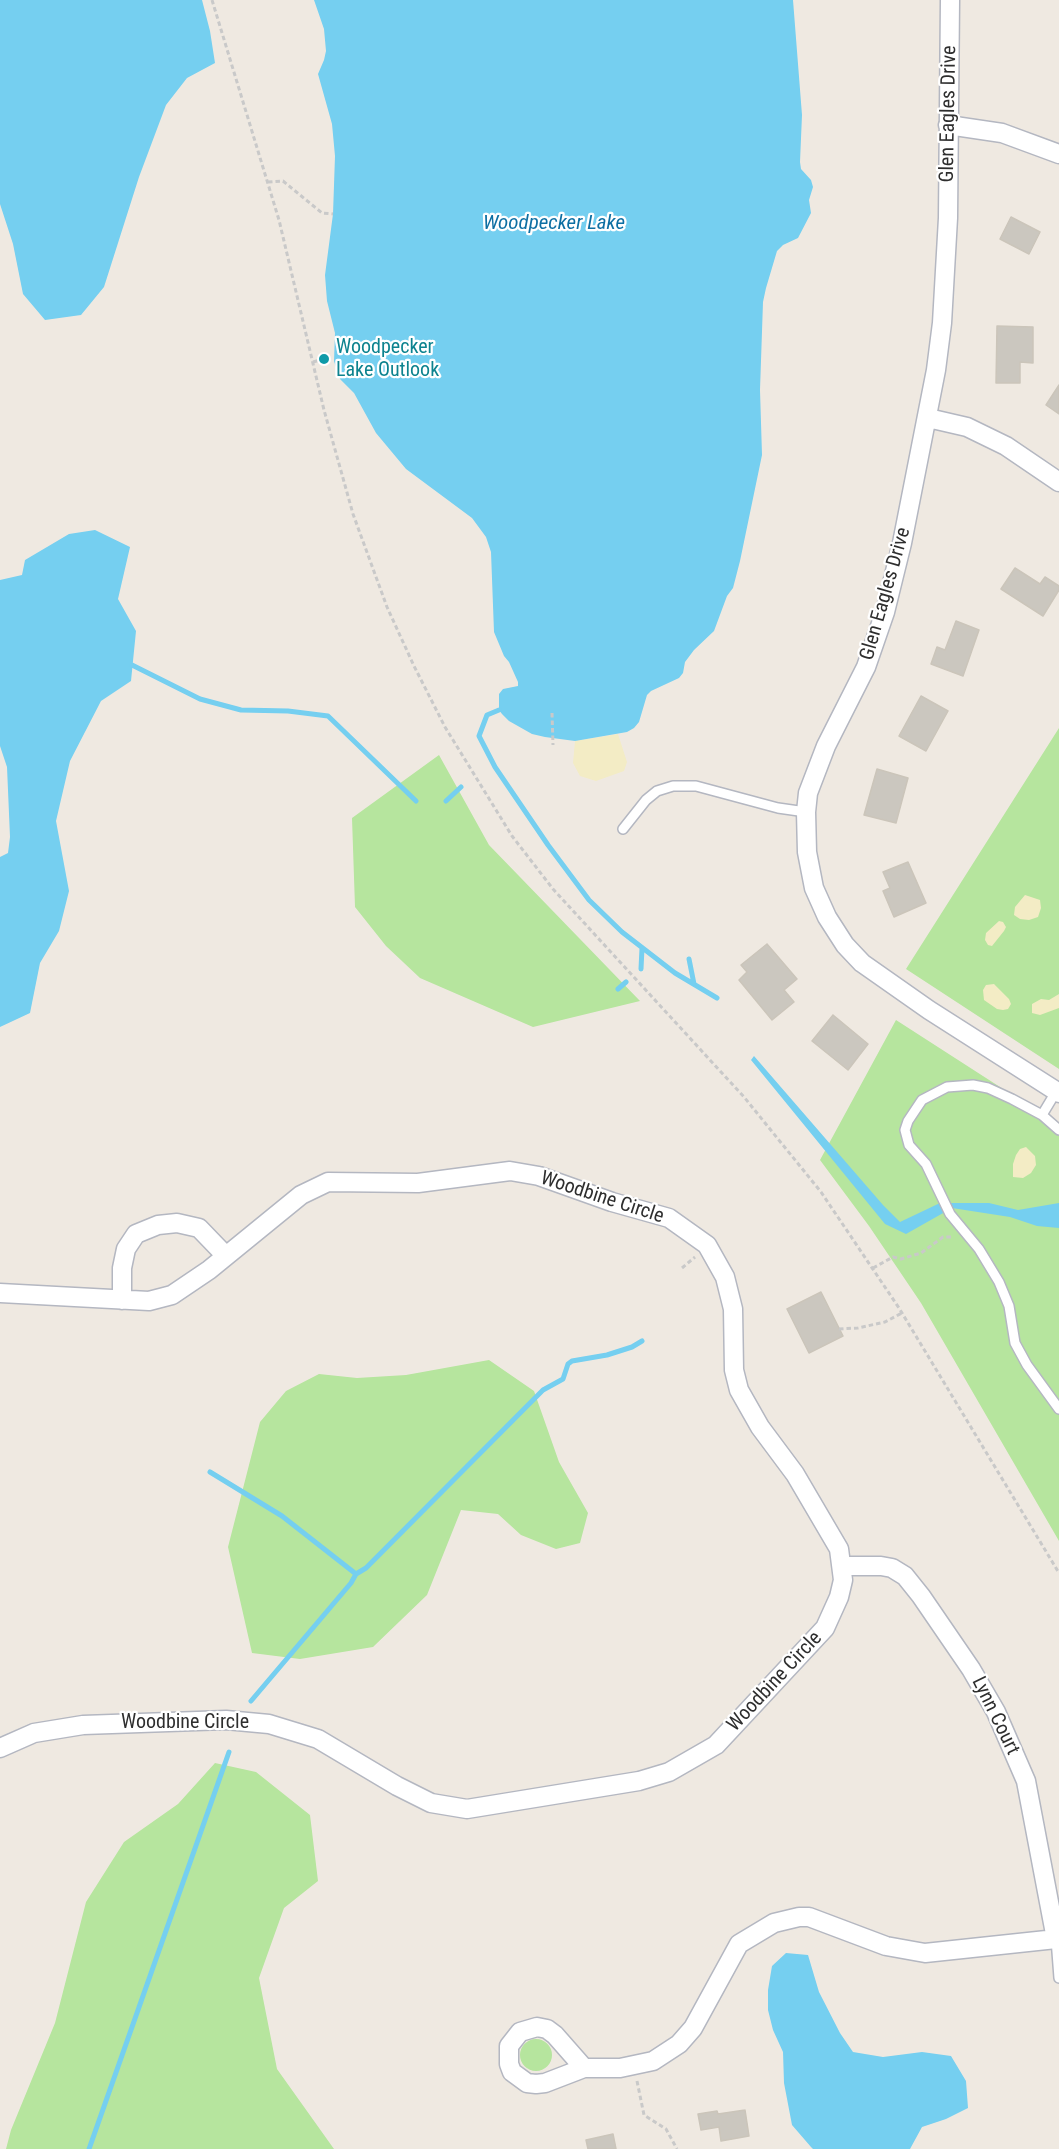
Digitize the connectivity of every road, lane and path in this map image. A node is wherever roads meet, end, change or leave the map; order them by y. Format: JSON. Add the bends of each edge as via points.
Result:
{"nodes":[{"id":1,"x":212,"y":0,"type":"edge"},
{"id":2,"x":950,"y":0,"type":"edge"},
{"id":3,"x":948,"y":125,"type":"junction"},
{"id":4,"x":1059,"y":154,"type":"edge"},
{"id":5,"x":268,"y":182,"type":"junction"},
{"id":6,"x":333,"y":214,"type":"dead end"},
{"id":7,"x":324,"y":359,"type":"dead end"},
{"id":8,"x":313,"y":362,"type":"junction"},
{"id":9,"x":928,"y":418,"type":"junction"},
{"id":10,"x":1059,"y":482,"type":"edge"},
{"id":11,"x":552,"y":713,"type":"dead end"},
{"id":12,"x":553,"y":745,"type":"dead end"},
{"id":13,"x":806,"y":812,"type":"junction"},
{"id":14,"x":623,"y":829,"type":"dead end"},
{"id":15,"x":1058,"y":1090,"type":"edge"},
{"id":16,"x":1042,"y":1115,"type":"junction"},
{"id":17,"x":1059,"y":1130,"type":"edge"},
{"id":18,"x":979,"y":1249,"type":"junction"},
{"id":19,"x":226,"y":1256,"type":"junction"},
{"id":20,"x":873,"y":1268,"type":"junction"},
{"id":21,"x":0,"y":1293,"type":"edge"},
{"id":22,"x":122,"y":1299,"type":"junction"},
{"id":23,"x":902,"y":1313,"type":"junction"},
{"id":24,"x":839,"y":1329,"type":"dead end"},
{"id":25,"x":1059,"y":1409,"type":"edge"},
{"id":26,"x":842,"y":1566,"type":"junction"},
{"id":27,"x":1059,"y":1573,"type":"edge"},
{"id":28,"x":0,"y":1748,"type":"edge"},
{"id":29,"x":1056,"y":1939,"type":"junction"},
{"id":30,"x":1059,"y":1978,"type":"edge"},
{"id":31,"x":634,"y":2065,"type":"junction"},
{"id":32,"x":584,"y":2068,"type":"dead end"},
{"id":33,"x":677,"y":2149,"type":"edge"}],
"edges":[{"from":1,"to":5,"type":"path"},
{"from":2,"to":3,"type":"street","name":"Glen Eagles Drive"},
{"from":3,"to":4,"type":"street","via":[[1002,132]]},
{"from":3,"to":9,"type":"street","name":"Glen Eagles Drive","via":[[942,312]]},
{"from":5,"to":6,"type":"path","via":[[283,181],[322,213]]},
{"from":5,"to":8,"type":"path"},
{"from":7,"to":8,"type":"path"},
{"from":8,"to":20,"type":"path","via":[[353,514],[387,607],[445,727],[477,781],[512,836],[554,889],[758,1113],[821,1192]]},
{"from":9,"to":10,"type":"street","via":[[967,428],[1006,446]]},
{"from":9,"to":13,"type":"street","name":"Glen Eagles Drive","via":[[885,612],[866,667],[814,776]]},
{"from":11,"to":12,"type":"path"},
{"from":13,"to":14,"type":"lane","via":[[696,786],[673,786],[646,800]]},
{"from":13,"to":15,"type":"street","name":"Glen Eagles Drive","via":[[807,852],[814,888],[845,945],[862,963],[929,1010]]},
{"from":15,"to":16,"type":"lane"},
{"from":16,"to":17,"type":"lane"},
{"from":16,"to":18,"type":"lane","via":[[998,1092],[973,1085],[947,1087],[922,1100],[908,1121],[905,1137],[909,1145],[926,1164],[950,1214]]},
{"from":18,"to":20,"type":"path","via":[[954,1237],[943,1237],[921,1253],[901,1259],[893,1257]]},
{"from":18,"to":25,"type":"lane","via":[[1009,1306],[1015,1343]]},
{"from":19,"to":22,"type":"street","name":"Woodbine Circle","via":[[172,1296],[149,1301]]},
{"from":19,"to":22,"type":"street","via":[[199,1228],[158,1225],[136,1234],[126,1249]]},
{"from":19,"to":26,"type":"street","name":"Woodbine Circle","via":[[301,1196],[328,1182],[418,1183],[510,1171],[539,1176],[669,1218],[707,1245],[725,1277],[733,1309],[734,1370],[739,1390],[825,1524],[839,1549]]},
{"from":20,"to":23,"type":"path"},
{"from":21,"to":22,"type":"street","name":"Woodbine Circle"},
{"from":23,"to":24,"type":"path","via":[[885,1322]]},
{"from":23,"to":27,"type":"path"},
{"from":26,"to":28,"type":"street","name":"Woodbine Circle","via":[[839,1597],[825,1628],[716,1744],[669,1772],[639,1781],[467,1809],[431,1803],[318,1739],[269,1724],[226,1720],[83,1725],[34,1732]]},
{"from":26,"to":29,"type":"street","name":"Lynn Court","via":[[881,1566],[905,1576],[971,1669],[996,1712],[1026,1781]]},
{"from":29,"to":30,"type":"lane"},
{"from":29,"to":31,"type":"street","via":[[925,1953],[886,1946],[809,1917],[774,1923],[739,1944],[693,2028],[679,2044],[653,2061]]},
{"from":31,"to":32,"type":"street"},
{"from":31,"to":33,"type":"path","via":[[644,2115],[666,2129]]}]}
